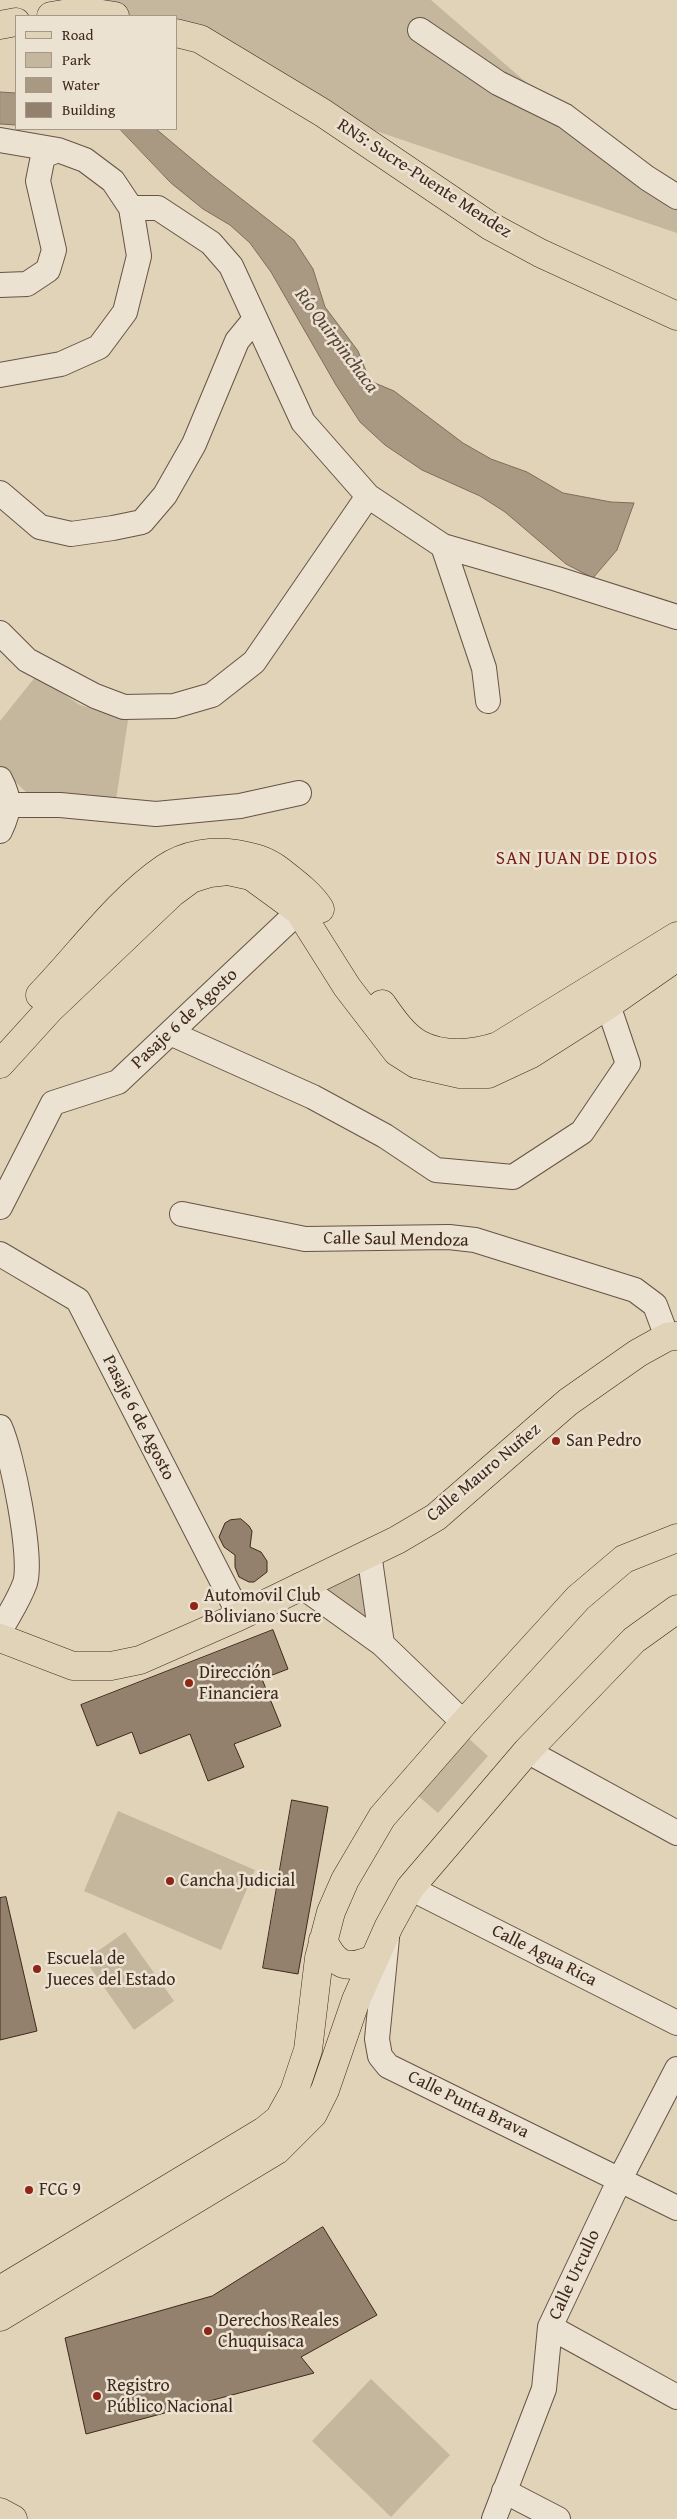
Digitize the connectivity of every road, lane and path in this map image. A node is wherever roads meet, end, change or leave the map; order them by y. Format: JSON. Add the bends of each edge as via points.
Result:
{"nodes":[{"id":1,"x":99,"y":0,"type":"edge"},
{"id":2,"x":57,"y":15,"type":"edge"},
{"id":3,"x":108,"y":15,"type":"edge"},
{"id":4,"x":120,"y":15,"type":"edge"},
{"id":5,"x":15,"y":22,"type":"edge"},
{"id":6,"x":0,"y":25,"type":"edge"},
{"id":7,"x":420,"y":30,"type":"dead end"},
{"id":8,"x":178,"y":34,"type":"edge"},
{"id":9,"x":0,"y":140,"type":"edge"},
{"id":10,"x":58,"y":150,"type":"junction"},
{"id":11,"x":677,"y":197,"type":"edge"},
{"id":12,"x":131,"y":208,"type":"junction"},
{"id":13,"x":0,"y":285,"type":"edge"},
{"id":14,"x":677,"y":316,"type":"edge"},
{"id":15,"x":256,"y":319,"type":"junction"},
{"id":16,"x":0,"y":375,"type":"edge"},
{"id":17,"x":0,"y":493,"type":"edge"},
{"id":18,"x":368,"y":496,"type":"junction"},
{"id":19,"x":443,"y":546,"type":"junction"},
{"id":20,"x":677,"y":618,"type":"edge"},
{"id":21,"x":0,"y":633,"type":"edge"},
{"id":22,"x":488,"y":701,"type":"dead end"},
{"id":23,"x":0,"y":779,"type":"edge"},
{"id":24,"x":299,"y":793,"type":"dead end"},
{"id":25,"x":8,"y":805,"type":"junction"},
{"id":26,"x":0,"y":831,"type":"edge"},
{"id":27,"x":299,"y":911,"type":"junction"},
{"id":28,"x":677,"y":936,"type":"edge"},
{"id":29,"x":677,"y":957,"type":"edge"},
{"id":30,"x":608,"y":1005,"type":"junction"},
{"id":31,"x":170,"y":1034,"type":"junction"},
{"id":32,"x":0,"y":1036,"type":"edge"},
{"id":33,"x":0,"y":1064,"type":"edge"},
{"id":34,"x":0,"y":1207,"type":"edge"},
{"id":35,"x":182,"y":1214,"type":"dead end"},
{"id":36,"x":0,"y":1254,"type":"edge"},
{"id":37,"x":674,"y":1335,"type":"edge"},
{"id":38,"x":0,"y":1427,"type":"edge"},
{"id":39,"x":677,"y":1538,"type":"edge"},
{"id":40,"x":369,"y":1553,"type":"junction"},
{"id":41,"x":300,"y":1585,"type":"junction"},
{"id":42,"x":677,"y":1609,"type":"edge"},
{"id":43,"x":240,"y":1616,"type":"junction"},
{"id":44,"x":0,"y":1632,"type":"edge"},
{"id":45,"x":0,"y":1638,"type":"edge"},
{"id":46,"x":382,"y":1644,"type":"junction"},
{"id":47,"x":464,"y":1723,"type":"junction"},
{"id":48,"x":527,"y":1751,"type":"junction"},
{"id":49,"x":677,"y":1833,"type":"edge"},
{"id":50,"x":410,"y":1888,"type":"junction"},
{"id":51,"x":388,"y":1926,"type":"junction"},
{"id":52,"x":323,"y":1940,"type":"junction"},
{"id":53,"x":366,"y":1980,"type":"junction"},
{"id":54,"x":312,"y":2017,"type":"junction"},
{"id":55,"x":677,"y":2023,"type":"edge"},
{"id":56,"x":346,"y":2028,"type":"junction"},
{"id":57,"x":677,"y":2070,"type":"edge"},
{"id":58,"x":270,"y":2141,"type":"junction"},
{"id":59,"x":620,"y":2179,"type":"junction"},
{"id":60,"x":677,"y":2208,"type":"edge"},
{"id":61,"x":117,"y":2233,"type":"junction"},
{"id":62,"x":0,"y":2290,"type":"edge"},
{"id":63,"x":0,"y":2318,"type":"edge"},
{"id":64,"x":550,"y":2327,"type":"junction"},
{"id":65,"x":677,"y":2397,"type":"edge"},
{"id":66,"x":504,"y":2490,"type":"junction"},
{"id":67,"x":0,"y":2512,"type":"edge"},
{"id":68,"x":13,"y":2519,"type":"edge"},
{"id":69,"x":494,"y":2519,"type":"edge"},
{"id":70,"x":558,"y":2519,"type":"edge"}],
"edges":[{"from":1,"to":4,"type":"street"},
{"from":2,"to":3,"type":"main road","via":[[82,11]]},
{"from":5,"to":6,"type":"main road"},
{"from":7,"to":11,"type":"street","via":[[498,83],[565,116]]},
{"from":8,"to":14,"type":"main road","name":"RN5: Sucre-Puente Mendez","via":[[200,39],[323,113],[490,226],[540,253]]},
{"from":9,"to":10,"type":"street"},
{"from":10,"to":12,"type":"street","via":[[86,160],[113,180]]},
{"from":10,"to":13,"type":"street","via":[[43,156],[38,181],[54,250],[48,270],[27,284]]},
{"from":12,"to":15,"type":"street","via":[[158,208],[211,243],[231,266]]},
{"from":12,"to":16,"type":"street","via":[[139,256],[125,312],[99,347],[61,364]]},
{"from":15,"to":17,"type":"street","via":[[237,341],[194,444],[165,495],[142,522],[71,534],[40,527]]},
{"from":15,"to":18,"type":"street","via":[[303,422]]},
{"from":18,"to":19,"type":"street"},
{"from":18,"to":21,"type":"street","via":[[254,662],[212,695],[174,706],[124,707],[95,696],[27,660]]},
{"from":19,"to":20,"type":"street"},
{"from":19,"to":22,"type":"street","via":[[484,668]]},
{"from":23,"to":25,"type":"street","via":[[8,794]]},
{"from":24,"to":25,"type":"street","via":[[240,806],[156,814],[60,805]]},
{"from":25,"to":26,"type":"street","via":[[8,814]]},
{"from":27,"to":30,"type":"main road","via":[[347,987],[397,1052],[416,1064],[460,1074],[488,1074],[531,1054]]},
{"from":27,"to":31,"type":"street","name":"Pasaje 6 de Agosto"},
{"from":27,"to":33,"type":"main road","via":[[251,876],[228,871],[192,879],[172,893],[50,1010]]},
{"from":28,"to":32,"type":"main road","via":[[498,1046],[461,1054],[418,1044],[392,1019],[318,906],[290,878],[254,856],[206,852],[166,868],[142,888],[109,918]]},
{"from":29,"to":30,"type":"main road"},
{"from":30,"to":31,"type":"street","via":[[628,1064],[582,1132],[513,1177],[436,1170],[385,1136],[313,1097]]},
{"from":31,"to":34,"type":"street","name":"Pasaje 6 de Agosto","via":[[118,1082],[53,1103]]},
{"from":35,"to":37,"type":"street","name":"Calle Saul Mendoza","via":[[305,1238],[449,1237],[474,1240],[635,1290],[655,1305]]},
{"from":36,"to":43,"type":"street","name":"Pasaje 6 de Agosto","via":[[78,1300]]},
{"from":37,"to":40,"type":"main road","name":"Calle Mauro Nuñez","via":[[638,1353],[568,1402],[436,1516]]},
{"from":38,"to":44,"type":"street","via":[[12,1463],[27,1557],[25,1582]]},
{"from":39,"to":47,"type":"main road","via":[[624,1559],[578,1598]]},
{"from":40,"to":41,"type":"main road","name":"Calle Mauro Nuñez"},
{"from":40,"to":46,"type":"street"},
{"from":41,"to":43,"type":"main road","name":"Calle Mauro Nuñez"},
{"from":41,"to":46,"type":"street"},
{"from":42,"to":48,"type":"main road","via":[[634,1640]]},
{"from":43,"to":45,"type":"main road","name":"Calle Mauro Nuñez","via":[[140,1660],[111,1666],[73,1666]]},
{"from":46,"to":47,"type":"street"},
{"from":47,"to":52,"type":"main road","via":[[382,1817],[345,1880]]},
{"from":48,"to":49,"type":"street"},
{"from":48,"to":50,"type":"main road"},
{"from":50,"to":51,"type":"main road"},
{"from":50,"to":55,"type":"street","name":"Calle Agua Rica"},
{"from":51,"to":53,"type":"main road"},
{"from":51,"to":53,"type":"street","name":"Calle Punta Brava"},
{"from":52,"to":53,"type":"main road","via":[[336,1961]]},
{"from":52,"to":54,"type":"main road"},
{"from":53,"to":56,"type":"main road"},
{"from":53,"to":59,"type":"street","name":"Calle Punta Brava","via":[[380,2056],[388,2066]]},
{"from":54,"to":56,"type":"main road","via":[[320,2008],[334,2006]]},
{"from":54,"to":58,"type":"main road","via":[[308,2050],[294,2092]]},
{"from":56,"to":58,"type":"main road","via":[[325,2090],[313,2114]]},
{"from":57,"to":59,"type":"street","name":"Calle Urcullo"},
{"from":58,"to":61,"type":"main road"},
{"from":59,"to":60,"type":"street","name":"Calle Punta Brava"},
{"from":59,"to":64,"type":"street","name":"Calle Urcullo"},
{"from":61,"to":62,"type":"main road"},
{"from":61,"to":63,"type":"main road"},
{"from":64,"to":65,"type":"street"},
{"from":64,"to":66,"type":"street","name":"Calle Urcullo","via":[[544,2389]]},
{"from":66,"to":69,"type":"street","name":"Calle Urcullo"},
{"from":66,"to":70,"type":"street"},
{"from":67,"to":68,"type":"main road"}]}
